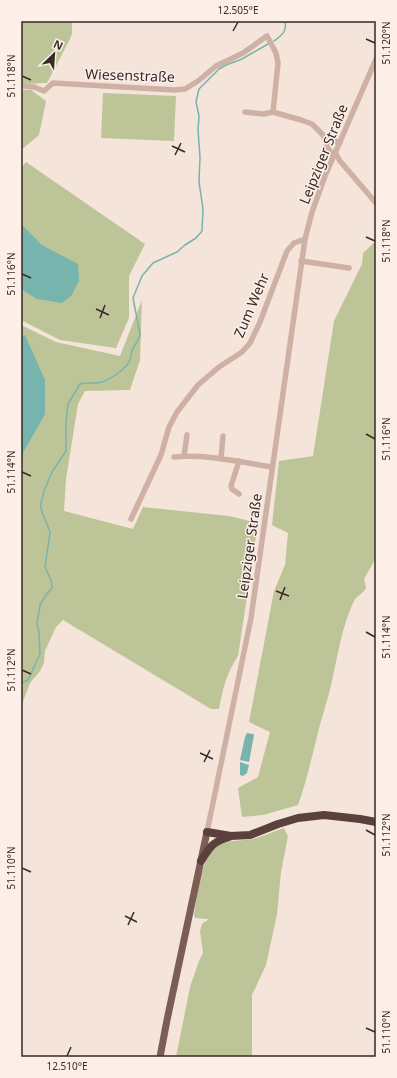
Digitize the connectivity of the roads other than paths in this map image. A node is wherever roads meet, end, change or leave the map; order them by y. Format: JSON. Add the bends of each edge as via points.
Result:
{"nodes":[{"id":1,"x":376,"y":59,"type":"edge"},
{"id":2,"x":21,"y":86,"type":"edge"},
{"id":3,"x":244,"y":112,"type":"dead end"},
{"id":4,"x":273,"y":112,"type":"junction"},
{"id":5,"x":324,"y":136,"type":"junction"},
{"id":6,"x":340,"y":143,"type":"junction"},
{"id":7,"x":333,"y":153,"type":"junction"},
{"id":8,"x":376,"y":204,"type":"edge"},
{"id":9,"x":305,"y":239,"type":"junction"},
{"id":10,"x":300,"y":261,"type":"junction"},
{"id":11,"x":349,"y":268,"type":"dead end"},
{"id":12,"x":187,"y":435,"type":"dead end"},
{"id":13,"x":223,"y":436,"type":"dead end"},
{"id":14,"x":184,"y":456,"type":"junction"},
{"id":15,"x":174,"y":457,"type":"dead end"},
{"id":16,"x":222,"y":459,"type":"junction"},
{"id":17,"x":239,"y":461,"type":"junction"},
{"id":18,"x":272,"y":467,"type":"junction"},
{"id":19,"x":239,"y":494,"type":"dead end"},
{"id":20,"x":131,"y":519,"type":"dead end"},
{"id":21,"x":376,"y":822,"type":"edge"},
{"id":22,"x":207,"y":832,"type":"junction"},
{"id":23,"x":231,"y":836,"type":"junction"},
{"id":24,"x":201,"y":861,"type":"junction"},
{"id":25,"x":160,"y":1057,"type":"edge"}],
"edges":[{"from":1,"to":6,"type":"street","name":"Leipziger Straße"},
{"from":2,"to":4,"type":"street","name":"Wiesenstraße","via":[[44,91],[53,83],[185,89],[216,66],[243,53],[267,36],[278,63]]},
{"from":3,"to":4,"type":"street"},
{"from":4,"to":5,"type":"street","via":[[312,124]]},
{"from":5,"to":6,"type":"street"},
{"from":5,"to":7,"type":"street"},
{"from":6,"to":7,"type":"street","name":"Leipziger Straße"},
{"from":7,"to":8,"type":"street"},
{"from":7,"to":9,"type":"street","name":"Leipziger Straße"},
{"from":9,"to":10,"type":"street","name":"Leipziger Straße"},
{"from":9,"to":20,"type":"street","name":"Zum Wehr","via":[[294,243],[287,251],[260,322],[246,348],[198,385],[177,412],[169,427],[159,460]]},
{"from":10,"to":11,"type":"street"},
{"from":10,"to":18,"type":"street","name":"Leipziger Straße"},
{"from":12,"to":14,"type":"street"},
{"from":13,"to":16,"type":"street"},
{"from":14,"to":15,"type":"street"},
{"from":14,"to":16,"type":"street"},
{"from":16,"to":17,"type":"street"},
{"from":17,"to":18,"type":"street"},
{"from":17,"to":19,"type":"street","via":[[231,486]]},
{"from":18,"to":22,"type":"street","name":"Leipziger Straße","via":[[251,618]]},
{"from":21,"to":23,"type":"highway","via":[[324,815],[298,818],[250,835]]},
{"from":22,"to":23,"type":"highway"},
{"from":22,"to":24,"type":"main road"},
{"from":23,"to":24,"type":"highway","via":[[218,840]]},
{"from":24,"to":25,"type":"main road"}]}
